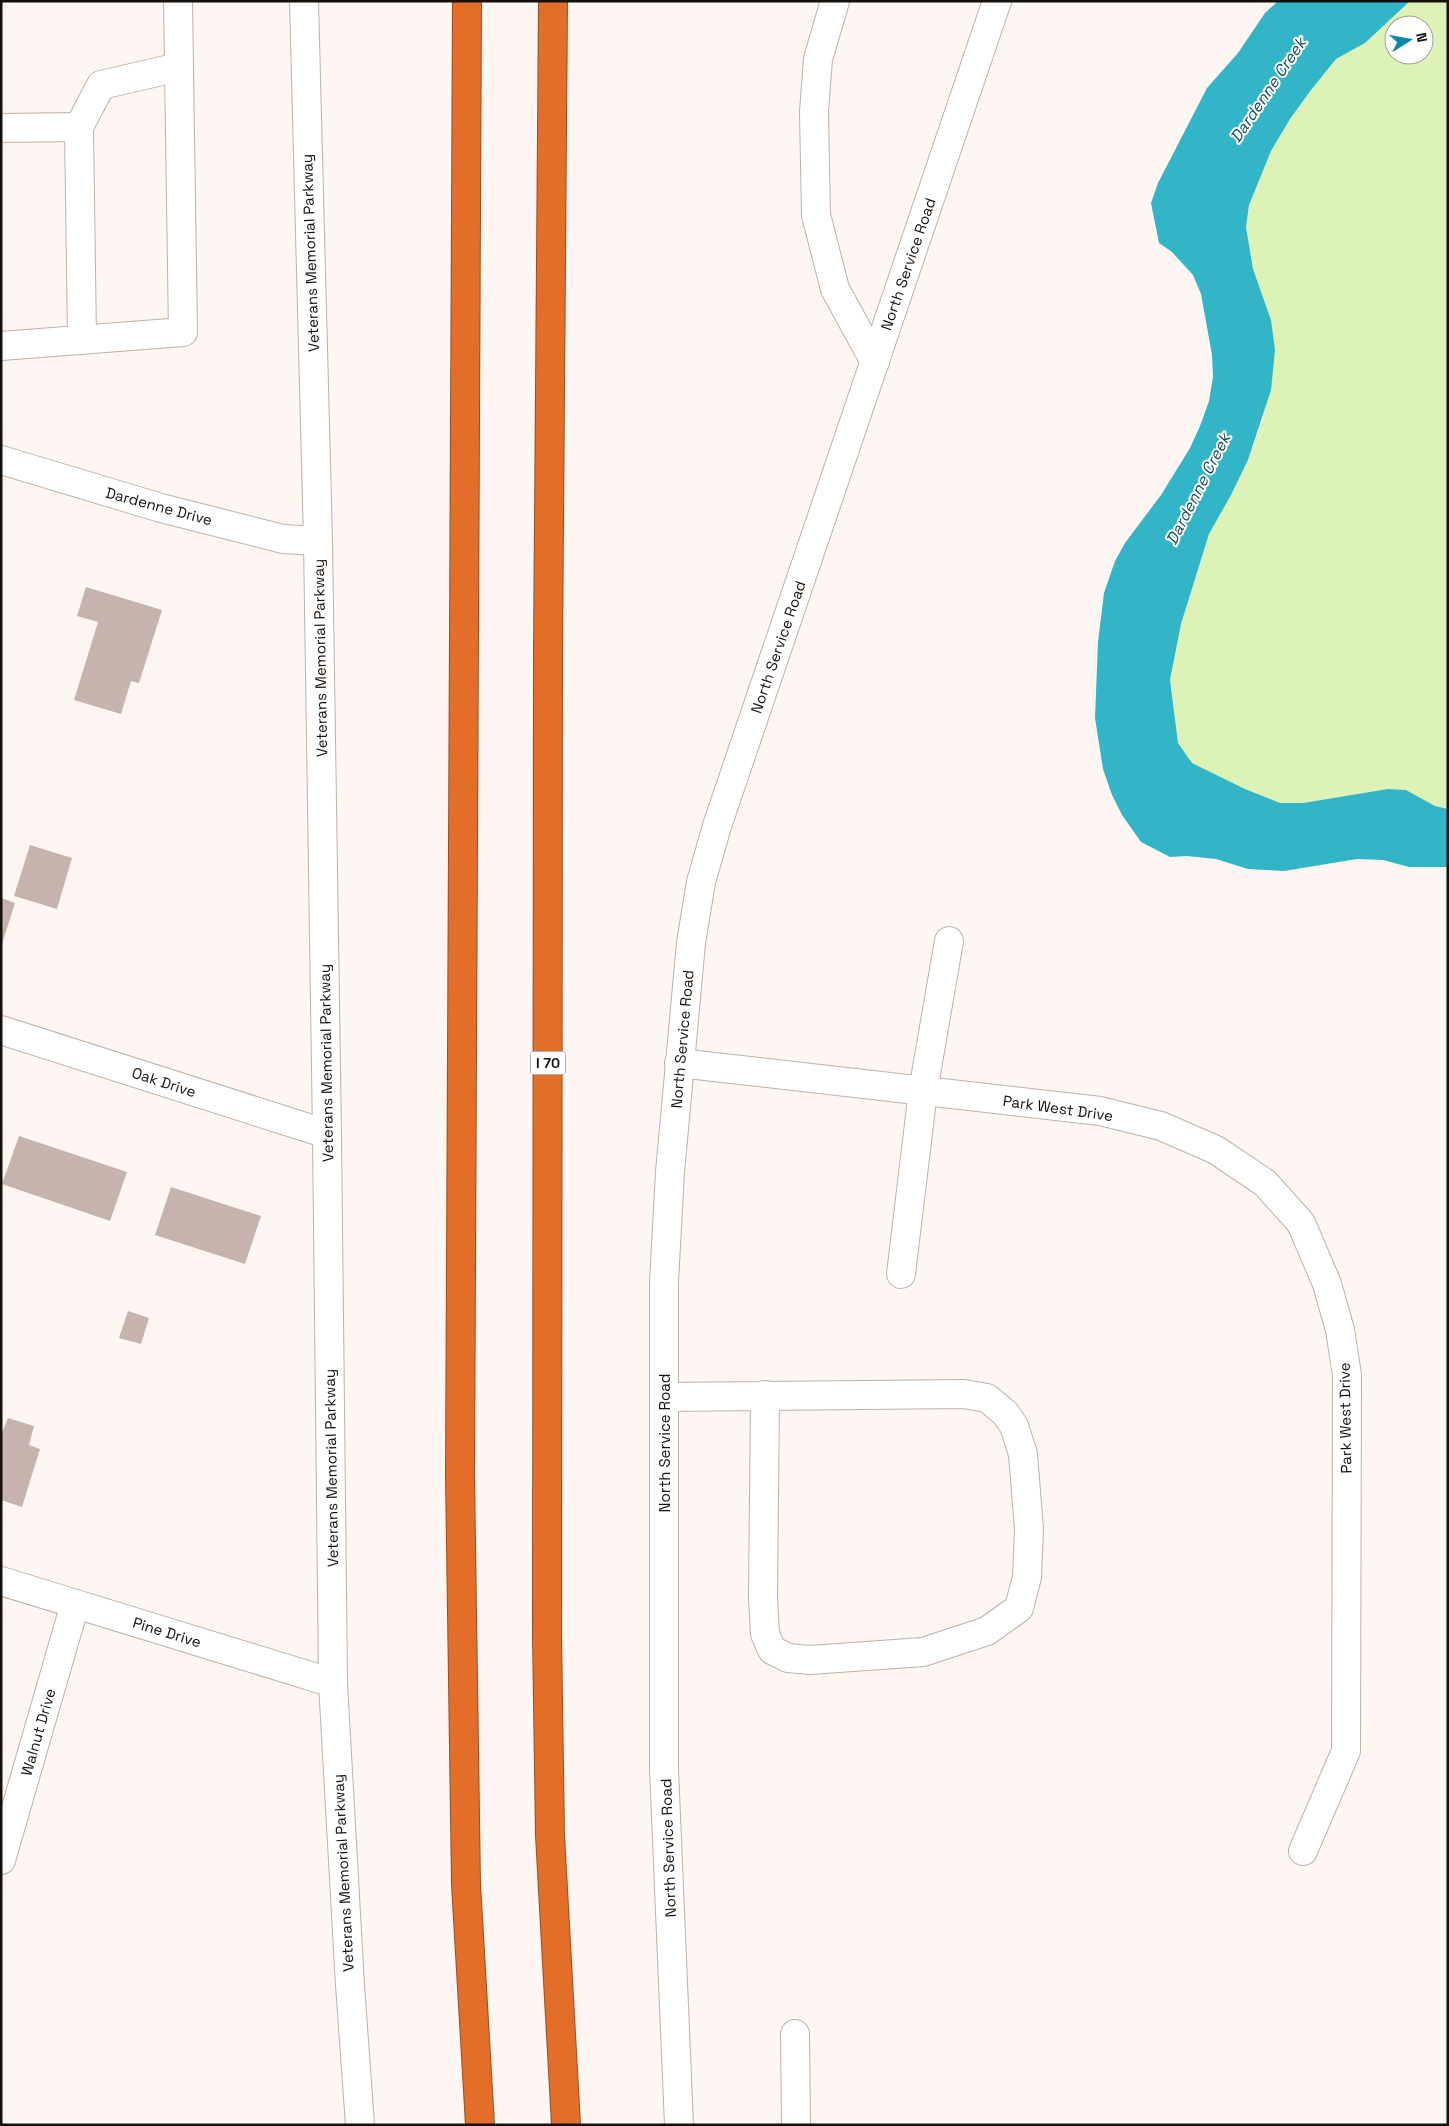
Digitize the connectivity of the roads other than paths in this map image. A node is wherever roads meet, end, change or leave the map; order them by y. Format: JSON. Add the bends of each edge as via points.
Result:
{"nodes":[{"id":1,"x":178,"y":1,"type":"edge"},
{"id":2,"x":304,"y":1,"type":"edge"},
{"id":3,"x":466,"y":1,"type":"edge"},
{"id":4,"x":553,"y":1,"type":"edge"},
{"id":5,"x":836,"y":1,"type":"edge"},
{"id":6,"x":997,"y":1,"type":"edge"},
{"id":7,"x":179,"y":67,"type":"junction"},
{"id":8,"x":79,"y":127,"type":"junction"},
{"id":9,"x":1,"y":128,"type":"edge"},
{"id":10,"x":82,"y":340,"type":"junction"},
{"id":11,"x":1,"y":346,"type":"edge"},
{"id":12,"x":874,"y":362,"type":"junction"},
{"id":13,"x":1,"y":460,"type":"edge"},
{"id":14,"x":318,"y":541,"type":"junction"},
{"id":15,"x":949,"y":941,"type":"dead end"},
{"id":16,"x":1,"y":1030,"type":"edge"},
{"id":17,"x":680,"y":1063,"type":"junction"},
{"id":18,"x":923,"y":1091,"type":"junction"},
{"id":19,"x":328,"y":1134,"type":"junction"},
{"id":20,"x":901,"y":1274,"type":"dead end"},
{"id":21,"x":765,"y":1396,"type":"junction"},
{"id":22,"x":664,"y":1397,"type":"junction"},
{"id":23,"x":1,"y":1581,"type":"edge"},
{"id":24,"x":75,"y":1604,"type":"junction"},
{"id":25,"x":333,"y":1683,"type":"junction"},
{"id":26,"x":1303,"y":1851,"type":"dead end"},
{"id":27,"x":1,"y":1860,"type":"edge"},
{"id":28,"x":795,"y":2034,"type":"dead end"},
{"id":29,"x":360,"y":2125,"type":"edge"},
{"id":30,"x":480,"y":2125,"type":"edge"},
{"id":31,"x":566,"y":2125,"type":"edge"},
{"id":32,"x":679,"y":2125,"type":"edge"},
{"id":33,"x":796,"y":2125,"type":"edge"}],
"edges":[{"from":1,"to":7,"type":"street"},
{"from":2,"to":14,"type":"street","name":"Veterans Memorial Parkway"},
{"from":3,"to":30,"type":"highway","via":[[460,1476],[466,1884]]},
{"from":4,"to":31,"type":"highway","number":"I 70","via":[[548,651],[547,1635],[551,1845]]},
{"from":5,"to":12,"type":"street","via":[[818,59],[814,112],[816,216],[835,289]]},
{"from":6,"to":12,"type":"street","name":"North Service Road"},
{"from":7,"to":8,"type":"street","via":[[101,85]]},
{"from":7,"to":10,"type":"street","via":[[183,332]]},
{"from":8,"to":9,"type":"street"},
{"from":8,"to":10,"type":"street"},
{"from":10,"to":11,"type":"street"},
{"from":12,"to":17,"type":"street","name":"North Service Road","via":[[701,882]]},
{"from":13,"to":14,"type":"street","name":"Dardenne Drive","via":[[161,508],[283,539]]},
{"from":14,"to":19,"type":"street","name":"Veterans Memorial Parkway"},
{"from":15,"to":18,"type":"street"},
{"from":16,"to":19,"type":"street","name":"Oak Drive"},
{"from":17,"to":18,"type":"street","name":"Park West Drive"},
{"from":17,"to":22,"type":"street","name":"North Service Road","via":[[664,1282]]},
{"from":18,"to":20,"type":"street"},
{"from":18,"to":26,"type":"street","name":"Park West Drive","via":[[1100,1111],[1161,1126],[1216,1150],[1265,1182],[1301,1223],[1328,1284],[1347,1374],[1346,1751]]},
{"from":19,"to":25,"type":"street","name":"Veterans Memorial Parkway"},
{"from":21,"to":21,"type":"street","via":[[964,1394],[987,1398],[1005,1412],[1014,1426],[1023,1454],[1026,1480],[1027,1577],[1019,1608],[987,1631],[923,1652],[810,1660],[788,1658],[772,1650],[765,1634],[763,1598]]},
{"from":21,"to":22,"type":"street"},
{"from":22,"to":32,"type":"street","name":"North Service Road","via":[[664,1769]]},
{"from":23,"to":24,"type":"street","name":"Pine Drive"},
{"from":24,"to":25,"type":"street","name":"Pine Drive"},
{"from":24,"to":27,"type":"street","name":"Walnut Drive"},
{"from":25,"to":29,"type":"street","name":"Veterans Memorial Parkway"},
{"from":28,"to":33,"type":"street"}]}
